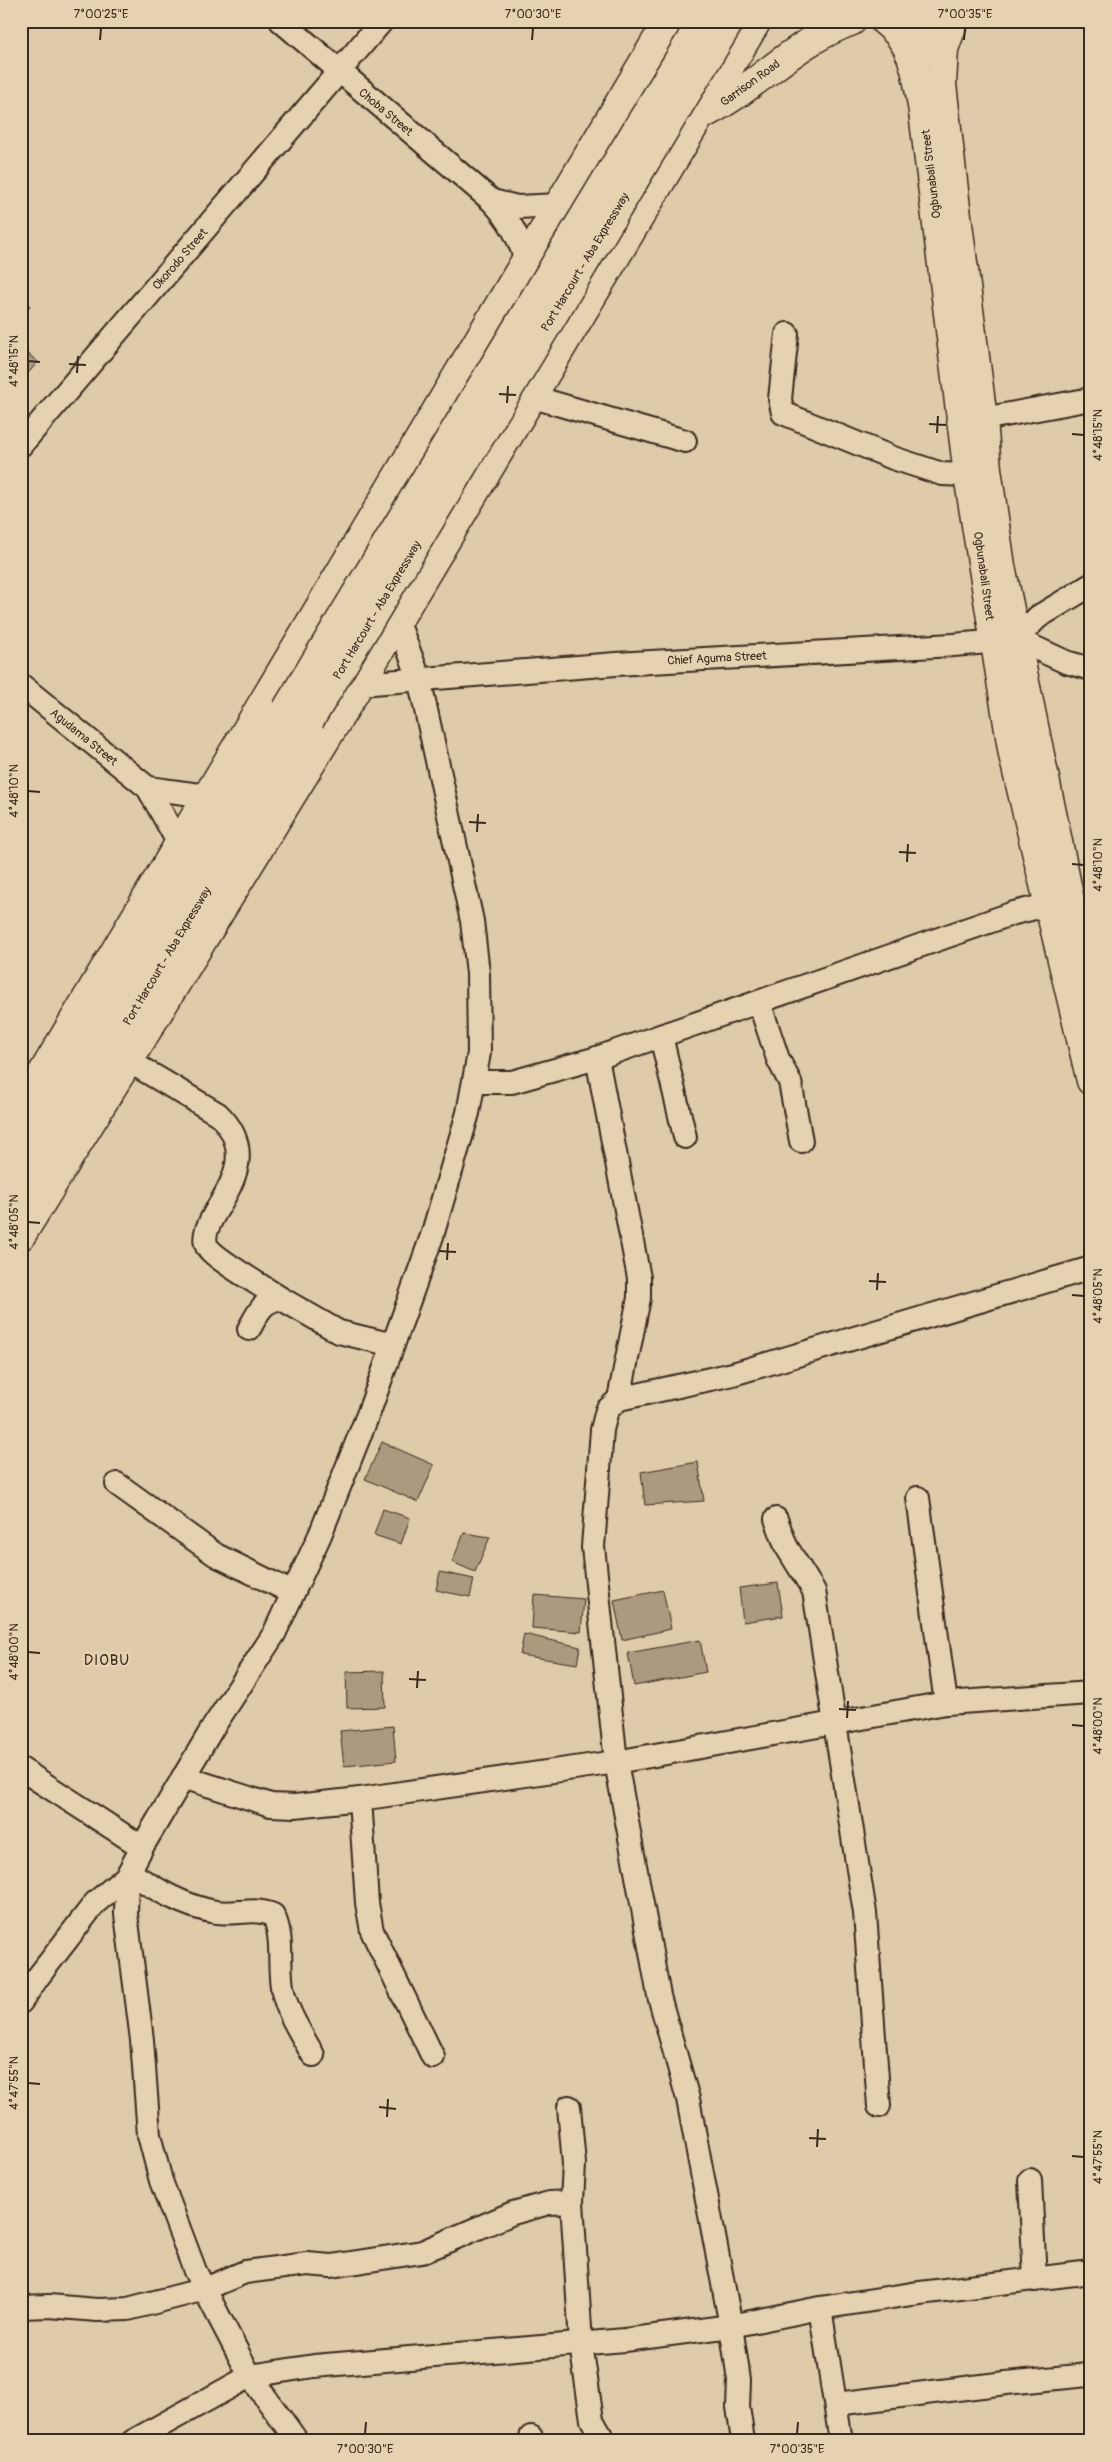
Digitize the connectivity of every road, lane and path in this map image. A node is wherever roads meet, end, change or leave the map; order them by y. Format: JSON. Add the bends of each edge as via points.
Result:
{"nodes":[{"id":1,"x":281,"y":21,"type":"edge"},
{"id":2,"x":382,"y":21,"type":"edge"},
{"id":3,"x":668,"y":21,"type":"edge"},
{"id":4,"x":702,"y":21,"type":"edge"},
{"id":5,"x":730,"y":21,"type":"edge"},
{"id":6,"x":757,"y":21,"type":"edge"},
{"id":7,"x":852,"y":21,"type":"edge"},
{"id":8,"x":884,"y":21,"type":"edge"},
{"id":9,"x":926,"y":21,"type":"edge"},
{"id":10,"x":954,"y":21,"type":"edge"},
{"id":11,"x":915,"y":64,"type":"junction"},
{"id":12,"x":340,"y":73,"type":"junction"},
{"id":13,"x":633,"y":78,"type":"junction"},
{"id":14,"x":700,"y":116,"type":"junction"},
{"id":15,"x":492,"y":201,"type":"junction"},
{"id":16,"x":559,"y":205,"type":"junction"},
{"id":17,"x":526,"y":260,"type":"junction"},
{"id":18,"x":787,"y":334,"type":"dead end"},
{"id":19,"x":533,"y":397,"type":"junction"},
{"id":20,"x":1091,"y":399,"type":"edge"},
{"id":21,"x":983,"y":419,"type":"junction"},
{"id":22,"x":685,"y":441,"type":"dead end"},
{"id":23,"x":21,"y":445,"type":"edge"},
{"id":24,"x":968,"y":475,"type":"junction"},
{"id":25,"x":1091,"y":585,"type":"edge"},
{"id":26,"x":398,"y":622,"type":"junction"},
{"id":27,"x":1005,"y":641,"type":"junction"},
{"id":28,"x":1091,"y":669,"type":"edge"},
{"id":29,"x":419,"y":678,"type":"junction"},
{"id":30,"x":360,"y":684,"type":"junction"},
{"id":31,"x":21,"y":685,"type":"edge"},
{"id":32,"x":298,"y":715,"type":"junction"},
{"id":33,"x":148,"y":788,"type":"junction"},
{"id":34,"x":207,"y":796,"type":"junction"},
{"id":35,"x":179,"y":844,"type":"junction"},
{"id":36,"x":1047,"y":905,"type":"junction"},
{"id":37,"x":1091,"y":986,"type":"edge"},
{"id":38,"x":759,"y":1002,"type":"junction"},
{"id":39,"x":661,"y":1036,"type":"junction"},
{"id":40,"x":597,"y":1058,"type":"junction"},
{"id":41,"x":127,"y":1060,"type":"junction"},
{"id":42,"x":1091,"y":1080,"type":"edge"},
{"id":43,"x":474,"y":1082,"type":"junction"},
{"id":44,"x":21,"y":1109,"type":"edge"},
{"id":45,"x":685,"y":1137,"type":"dead end"},
{"id":46,"x":801,"y":1141,"type":"dead end"},
{"id":47,"x":21,"y":1153,"type":"edge"},
{"id":48,"x":21,"y":1197,"type":"edge"},
{"id":49,"x":21,"y":1236,"type":"edge"},
{"id":50,"x":1091,"y":1268,"type":"edge"},
{"id":51,"x":280,"y":1298,"type":"junction"},
{"id":52,"x":249,"y":1329,"type":"dead end"},
{"id":53,"x":393,"y":1345,"type":"junction"},
{"id":54,"x":619,"y":1399,"type":"junction"},
{"id":55,"x":117,"y":1484,"type":"dead end"},
{"id":56,"x":918,"y":1498,"type":"dead end"},
{"id":57,"x":776,"y":1519,"type":"dead end"},
{"id":58,"x":293,"y":1593,"type":"junction"},
{"id":59,"x":1091,"y":1693,"type":"edge"},
{"id":60,"x":946,"y":1703,"type":"junction"},
{"id":61,"x":835,"y":1723,"type":"junction"},
{"id":62,"x":616,"y":1762,"type":"junction"},
{"id":63,"x":21,"y":1769,"type":"edge"},
{"id":64,"x":183,"y":1777,"type":"junction"},
{"id":65,"x":360,"y":1799,"type":"junction"},
{"id":66,"x":142,"y":1847,"type":"junction"},
{"id":67,"x":128,"y":1874,"type":"junction"},
{"id":68,"x":29,"y":1972,"type":"edge"},
{"id":69,"x":21,"y":2002,"type":"edge"},
{"id":70,"x":313,"y":2055,"type":"dead end"},
{"id":71,"x":433,"y":2057,"type":"dead end"},
{"id":72,"x":879,"y":2106,"type":"dead end"},
{"id":73,"x":570,"y":2108,"type":"dead end"},
{"id":74,"x":1030,"y":2180,"type":"dead end"},
{"id":75,"x":572,"y":2202,"type":"junction"},
{"id":76,"x":1091,"y":2272,"type":"edge"},
{"id":77,"x":1035,"y":2280,"type":"junction"},
{"id":78,"x":205,"y":2289,"type":"junction"},
{"id":79,"x":21,"y":2307,"type":"edge"},
{"id":80,"x":820,"y":2308,"type":"junction"},
{"id":81,"x":731,"y":2326,"type":"junction"},
{"id":82,"x":581,"y":2344,"type":"junction"},
{"id":83,"x":1088,"y":2375,"type":"dead end"},
{"id":84,"x":250,"y":2376,"type":"junction"},
{"id":85,"x":836,"y":2404,"type":"junction"},
{"id":86,"x":133,"y":2441,"type":"edge"},
{"id":87,"x":297,"y":2441,"type":"edge"},
{"id":88,"x":604,"y":2441,"type":"edge"},
{"id":89,"x":743,"y":2441,"type":"edge"},
{"id":90,"x":841,"y":2441,"type":"edge"}],
"edges":[{"from":1,"to":12,"type":"street","name":"Choba Street"},
{"from":2,"to":12,"type":"street","name":"Okorodo Street"},
{"from":3,"to":13,"type":"main road"},
{"from":4,"to":32,"type":"main road","name":"Port Harcourt - Aba Expressway","bridge":true},
{"from":5,"to":32,"type":"main road","name":"Port Harcourt - Aba Expressway","bridge":true},
{"from":6,"to":14,"type":"main road"},
{"from":7,"to":14,"type":"main road","name":"Garrison Road","via":[[795,49],[726,102]]},
{"from":8,"to":11,"type":"main road","name":"Ogbunabali Street","via":[[907,46]]},
{"from":9,"to":11,"type":"main road","name":"Ogbunabali Street"},
{"from":10,"to":21,"type":"main road","name":"Ogbunabali Street","via":[[944,48],[942,84]]},
{"from":11,"to":24,"type":"main road","name":"Ogbunabali Street"},
{"from":12,"to":15,"type":"street","name":"Choba Street"},
{"from":12,"to":23,"type":"street","name":"Okorodo Street"},
{"from":13,"to":14,"type":"main road","name":"Garrison Road","via":[[640,98],[656,115],[679,121]]},
{"from":13,"to":16,"type":"main road"},
{"from":14,"to":19,"type":"main road"},
{"from":15,"to":16,"type":"street","via":[[517,207]]},
{"from":15,"to":17,"type":"street","name":"Choba Street","via":[[518,234]]},
{"from":16,"to":17,"type":"main road"},
{"from":17,"to":34,"type":"main road"},
{"from":18,"to":24,"type":"street","via":[[780,399],[782,413],[893,458],[942,474]]},
{"from":19,"to":22,"type":"street"},
{"from":19,"to":26,"type":"main road"},
{"from":20,"to":21,"type":"street"},
{"from":21,"to":27,"type":"main road","name":"Ogbunabali Street","via":[[1001,566]]},
{"from":24,"to":27,"type":"main road","name":"Ogbunabali Street"},
{"from":25,"to":27,"type":"street"},
{"from":26,"to":29,"type":"street"},
{"from":26,"to":30,"type":"main road"},
{"from":27,"to":28,"type":"street"},
{"from":27,"to":29,"type":"street","name":"Chief Aguma Street"},
{"from":27,"to":36,"type":"main road","name":"Ogbunabali Street","via":[[1013,755]]},
{"from":27,"to":37,"type":"main road","name":"Ogbunabali Street"},
{"from":29,"to":30,"type":"street","name":"Chief Aguma Street"},
{"from":29,"to":43,"type":"street","via":[[472,921],[478,973],[479,1053]]},
{"from":30,"to":41,"type":"main road"},
{"from":31,"to":33,"type":"street","name":"Agudama Street"},
{"from":32,"to":47,"type":"main road","name":"Port Harcourt - Aba Expressway"},
{"from":32,"to":48,"type":"main road","name":"Port Harcourt - Aba Expressway"},
{"from":33,"to":34,"type":"street"},
{"from":33,"to":35,"type":"street"},
{"from":34,"to":35,"type":"main road"},
{"from":35,"to":44,"type":"main road"},
{"from":36,"to":38,"type":"street","via":[[1014,913]]},
{"from":36,"to":42,"type":"main road","name":"Ogbunabali Street"},
{"from":38,"to":39,"type":"street"},
{"from":38,"to":46,"type":"street","via":[[778,1060],[790,1082]]},
{"from":39,"to":40,"type":"street"},
{"from":39,"to":45,"type":"street"},
{"from":40,"to":43,"type":"street","via":[[512,1082]]},
{"from":40,"to":54,"type":"street","via":[[639,1278],[639,1298]]},
{"from":41,"to":49,"type":"main road"},
{"from":41,"to":51,"type":"street","via":[[218,1114],[230,1125],[238,1158],[233,1181],[207,1228],[205,1238],[208,1248],[219,1258]]},
{"from":43,"to":53,"type":"street","via":[[432,1236]]},
{"from":50,"to":54,"type":"street","via":[[733,1374]]},
{"from":51,"to":52,"type":"street","via":[[263,1305]]},
{"from":51,"to":53,"type":"street","via":[[339,1332]]},
{"from":53,"to":58,"type":"street","via":[[320,1535]]},
{"from":54,"to":62,"type":"street","via":[[607,1410],[602,1430],[593,1547]]},
{"from":55,"to":58,"type":"street","via":[[216,1555]]},
{"from":56,"to":60,"type":"street"},
{"from":57,"to":61,"type":"street","via":[[786,1546],[814,1591]]},
{"from":58,"to":64,"type":"street","via":[[274,1634]]},
{"from":59,"to":60,"type":"street"},
{"from":60,"to":61,"type":"street"},
{"from":61,"to":62,"type":"street"},
{"from":61,"to":72,"type":"street","via":[[864,1913]]},
{"from":62,"to":65,"type":"street"},
{"from":62,"to":81,"type":"street","via":[[659,1996],[688,2099]]},
{"from":63,"to":66,"type":"street"},
{"from":64,"to":65,"type":"street","via":[[271,1806]]},
{"from":64,"to":66,"type":"street"},
{"from":65,"to":71,"type":"street","via":[[372,1931]]},
{"from":66,"to":67,"type":"street"},
{"from":67,"to":68,"type":"street","via":[[95,1903]]},
{"from":67,"to":70,"type":"street","via":[[206,1910],[273,1915],[283,1991],[292,2017]]},
{"from":67,"to":78,"type":"street","via":[[126,1914],[142,2040],[149,2136],[161,2181]]},
{"from":68,"to":69,"type":"street"},
{"from":73,"to":75,"type":"street","via":[[574,2164]]},
{"from":74,"to":77,"type":"street"},
{"from":75,"to":78,"type":"street","via":[[549,2203],[513,2213],[422,2252],[331,2266],[307,2264],[246,2272]]},
{"from":75,"to":82,"type":"street"},
{"from":76,"to":77,"type":"street"},
{"from":77,"to":80,"type":"street"},
{"from":78,"to":79,"type":"street","via":[[128,2309]]},
{"from":78,"to":84,"type":"street"},
{"from":80,"to":81,"type":"street"},
{"from":80,"to":85,"type":"street"},
{"from":81,"to":82,"type":"street"},
{"from":81,"to":89,"type":"street"},
{"from":82,"to":84,"type":"street","via":[[314,2366]]},
{"from":82,"to":88,"type":"street","via":[[592,2420]]},
{"from":83,"to":85,"type":"street"},
{"from":84,"to":86,"type":"street"},
{"from":84,"to":87,"type":"street"},
{"from":85,"to":90,"type":"street"}]}
